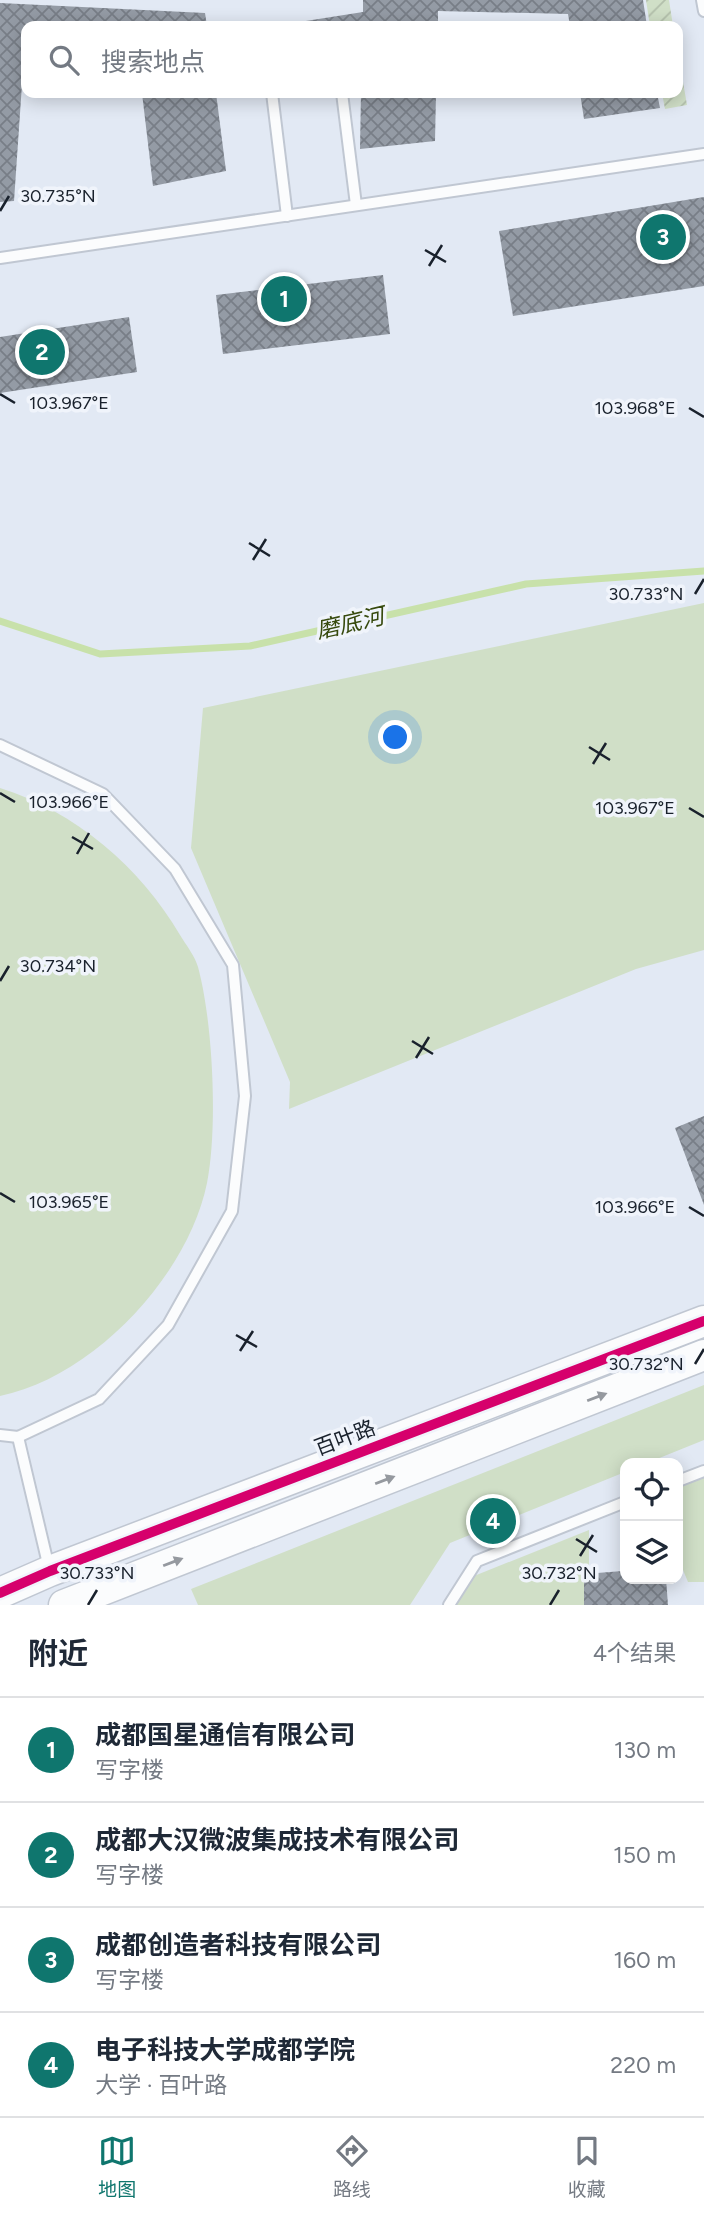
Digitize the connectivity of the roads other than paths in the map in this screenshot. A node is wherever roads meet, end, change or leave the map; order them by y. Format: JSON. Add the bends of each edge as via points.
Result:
{"nodes":[{"id":1,"x":702,"y":0,"type":"edge"},
{"id":2,"x":704,"y":10,"type":"edge"},
{"id":3,"x":273,"y":98,"type":"edge"},
{"id":4,"x":343,"y":98,"type":"edge"},
{"id":5,"x":704,"y":155,"type":"edge"},
{"id":6,"x":356,"y":205,"type":"junction"},
{"id":7,"x":287,"y":216,"type":"junction"},
{"id":8,"x":0,"y":258,"type":"edge"},
{"id":9,"x":0,"y":745,"type":"edge"},
{"id":10,"x":704,"y":1321,"type":"edge"},
{"id":11,"x":704,"y":1355,"type":"edge"},
{"id":12,"x":0,"y":1435,"type":"edge"},
{"id":13,"x":18,"y":1437,"type":"junction"},
{"id":14,"x":704,"y":1471,"type":"edge"},
{"id":15,"x":683,"y":1479,"type":"edge"},
{"id":16,"x":620,"y":1504,"type":"edge"},
{"id":17,"x":50,"y":1571,"type":"junction"},
{"id":18,"x":0,"y":1593,"type":"edge"},
{"id":19,"x":64,"y":1605,"type":"edge"},
{"id":20,"x":449,"y":1605,"type":"edge"}],
"edges":[{"from":1,"to":2,"type":"lane"},
{"from":3,"to":7,"type":"lane"},
{"from":4,"to":6,"type":"lane"},
{"from":5,"to":6,"type":"lane"},
{"from":6,"to":7,"type":"lane"},
{"from":7,"to":8,"type":"lane"},
{"from":9,"to":13,"type":"lane","via":[[103,794],[175,869],[233,965],[245,1096],[232,1211],[168,1325],[99,1399]]},
{"from":10,"to":17,"type":"street","name":"百叶路"},
{"from":19,"to":11,"type":"street","one_way":true},
{"from":12,"to":13,"type":"lane"},
{"from":13,"to":17,"type":"lane"},
{"from":14,"to":15,"type":"lane"},
{"from":16,"to":20,"type":"lane","via":[[477,1561]]},
{"from":17,"to":18,"type":"street","name":"百叶路"}]}
